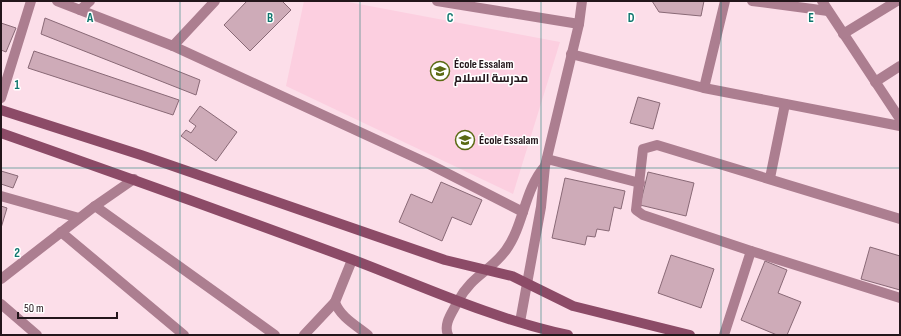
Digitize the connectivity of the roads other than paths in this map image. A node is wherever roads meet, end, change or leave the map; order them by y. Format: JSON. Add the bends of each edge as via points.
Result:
{"nodes":[{"id":1,"x":30,"y":1,"type":"edge"},
{"id":2,"x":57,"y":1,"type":"edge"},
{"id":3,"x":90,"y":1,"type":"edge"},
{"id":4,"x":215,"y":1,"type":"edge"},
{"id":5,"x":437,"y":1,"type":"edge"},
{"id":6,"x":582,"y":1,"type":"edge"},
{"id":7,"x":725,"y":1,"type":"edge"},
{"id":8,"x":752,"y":1,"type":"edge"},
{"id":9,"x":822,"y":1,"type":"edge"},
{"id":10,"x":897,"y":1,"type":"edge"},
{"id":11,"x":80,"y":10,"type":"junction"},
{"id":12,"x":828,"y":11,"type":"junction"},
{"id":13,"x":579,"y":24,"type":"junction"},
{"id":14,"x":843,"y":34,"type":"junction"},
{"id":15,"x":173,"y":46,"type":"junction"},
{"id":16,"x":570,"y":54,"type":"junction"},
{"id":17,"x":900,"y":66,"type":"edge"},
{"id":18,"x":875,"y":82,"type":"junction"},
{"id":19,"x":704,"y":88,"type":"junction"},
{"id":20,"x":1,"y":98,"type":"edge"},
{"id":21,"x":785,"y":104,"type":"junction"},
{"id":22,"x":1,"y":110,"type":"edge"},
{"id":23,"x":900,"y":119,"type":"edge"},
{"id":24,"x":900,"y":126,"type":"edge"},
{"id":25,"x":1,"y":133,"type":"edge"},
{"id":26,"x":546,"y":162,"type":"junction"},
{"id":27,"x":770,"y":178,"type":"junction"},
{"id":28,"x":134,"y":179,"type":"junction"},
{"id":29,"x":640,"y":183,"type":"junction"},
{"id":30,"x":1,"y":196,"type":"edge"},
{"id":31,"x":95,"y":206,"type":"junction"},
{"id":32,"x":523,"y":212,"type":"junction"},
{"id":33,"x":79,"y":218,"type":"junction"},
{"id":34,"x":900,"y":219,"type":"edge"},
{"id":35,"x":62,"y":232,"type":"junction"},
{"id":36,"x":750,"y":252,"type":"junction"},
{"id":37,"x":352,"y":260,"type":"junction"},
{"id":38,"x":485,"y":270,"type":"junction"},
{"id":39,"x":1,"y":280,"type":"edge"},
{"id":40,"x":527,"y":284,"type":"junction"},
{"id":41,"x":900,"y":298,"type":"edge"},
{"id":42,"x":458,"y":301,"type":"junction"},
{"id":43,"x":336,"y":302,"type":"junction"},
{"id":44,"x":1,"y":304,"type":"edge"},
{"id":45,"x":520,"y":322,"type":"junction"},
{"id":46,"x":37,"y":335,"type":"edge"},
{"id":47,"x":184,"y":335,"type":"edge"},
{"id":48,"x":275,"y":335,"type":"edge"},
{"id":49,"x":304,"y":335,"type":"edge"},
{"id":50,"x":368,"y":335,"type":"edge"},
{"id":51,"x":448,"y":335,"type":"edge"},
{"id":52,"x":568,"y":335,"type":"edge"},
{"id":53,"x":690,"y":335,"type":"edge"},
{"id":54,"x":724,"y":335,"type":"edge"}],
"edges":[{"from":1,"to":20,"type":"street"},
{"from":2,"to":11,"type":"street"},
{"from":3,"to":11,"type":"street"},
{"from":4,"to":15,"type":"street"},
{"from":5,"to":13,"type":"street"},
{"from":6,"to":13,"type":"street"},
{"from":7,"to":19,"type":"street"},
{"from":8,"to":12,"type":"street"},
{"from":9,"to":12,"type":"street"},
{"from":10,"to":14,"type":"street"},
{"from":11,"to":15,"type":"street"},
{"from":12,"to":14,"type":"street"},
{"from":13,"to":16,"type":"street"},
{"from":14,"to":18,"type":"street"},
{"from":15,"to":32,"type":"street","via":[[427,163]]},
{"from":16,"to":19,"type":"street"},
{"from":16,"to":26,"type":"street"},
{"from":17,"to":18,"type":"street"},
{"from":18,"to":23,"type":"street"},
{"from":19,"to":21,"type":"street"},
{"from":21,"to":24,"type":"street"},
{"from":21,"to":27,"type":"street"},
{"from":22,"to":38,"type":"street","via":[[141,155],[445,260]]},
{"from":25,"to":28,"type":"street"},
{"from":26,"to":29,"type":"street"},
{"from":26,"to":32,"type":"street","via":[[536,178]]},
{"from":26,"to":40,"type":"street"},
{"from":27,"to":29,"type":"street","via":[[657,144],[643,149]]},
{"from":27,"to":34,"type":"street"},
{"from":28,"to":31,"type":"street"},
{"from":28,"to":37,"type":"street"},
{"from":29,"to":36,"type":"street","via":[[636,210],[643,215]]},
{"from":30,"to":33,"type":"street"},
{"from":31,"to":33,"type":"street"},
{"from":31,"to":48,"type":"street"},
{"from":32,"to":38,"type":"street","via":[[506,250]]},
{"from":33,"to":35,"type":"street"},
{"from":35,"to":39,"type":"street"},
{"from":35,"to":47,"type":"street"},
{"from":36,"to":41,"type":"street"},
{"from":36,"to":54,"type":"street"},
{"from":37,"to":42,"type":"street"},
{"from":37,"to":43,"type":"street"},
{"from":38,"to":40,"type":"street","via":[[512,276]]},
{"from":38,"to":42,"type":"street","via":[[467,287]]},
{"from":40,"to":45,"type":"street"},
{"from":40,"to":53,"type":"street","via":[[573,306]]},
{"from":42,"to":45,"type":"street"},
{"from":42,"to":51,"type":"street","via":[[447,321]]},
{"from":43,"to":49,"type":"street"},
{"from":43,"to":50,"type":"street","via":[[343,315]]},
{"from":44,"to":46,"type":"street"},
{"from":45,"to":52,"type":"street"}]}
